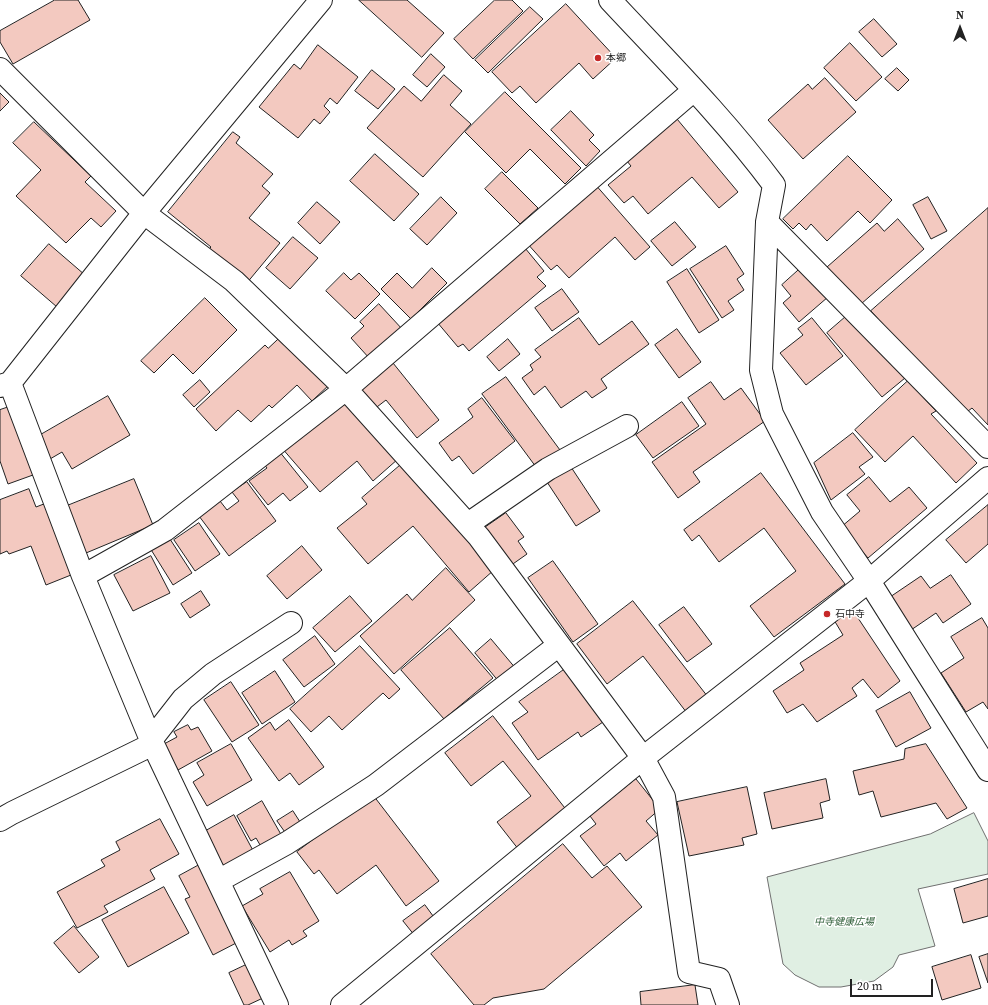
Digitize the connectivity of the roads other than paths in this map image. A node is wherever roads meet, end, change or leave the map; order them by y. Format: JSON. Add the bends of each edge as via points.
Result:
{"nodes":[{"id":1,"x":321,"y":0,"type":"edge"},
{"id":2,"x":610,"y":0,"type":"edge"},
{"id":3,"x":0,"y":69,"type":"edge"},
{"id":4,"x":694,"y":90,"type":"junction"},
{"id":5,"x":144,"y":213,"type":"junction"},
{"id":6,"x":767,"y":222,"type":"junction"},
{"id":7,"x":5,"y":384,"type":"edge"},
{"id":8,"x":346,"y":389,"type":"junction"},
{"id":9,"x":627,"y":426,"type":"dead end"},
{"id":10,"x":988,"y":447,"type":"edge"},
{"id":11,"x":988,"y":478,"type":"edge"},
{"id":12,"x":468,"y":524,"type":"junction"},
{"id":13,"x":83,"y":576,"type":"junction"},
{"id":14,"x":869,"y":581,"type":"junction"},
{"id":15,"x":291,"y":623,"type":"dead end"},
{"id":16,"x":559,"y":645,"type":"junction"},
{"id":17,"x":152,"y":742,"type":"junction"},
{"id":18,"x":643,"y":758,"type":"junction"},
{"id":19,"x":988,"y":770,"type":"edge"},
{"id":20,"x":0,"y":820,"type":"edge"},
{"id":21,"x":218,"y":881,"type":"junction"},
{"id":22,"x":277,"y":1005,"type":"edge"},
{"id":23,"x":342,"y":1005,"type":"edge"},
{"id":24,"x":728,"y":1005,"type":"edge"}],
"edges":[{"from":1,"to":5,"type":"street"},
{"from":2,"to":4,"type":"street"},
{"from":3,"to":5,"type":"street"},
{"from":4,"to":6,"type":"street","via":[[774,185]]},
{"from":4,"to":8,"type":"street"},
{"from":5,"to":7,"type":"street"},
{"from":5,"to":8,"type":"street","via":[[234,281]]},
{"from":6,"to":10,"type":"street"},
{"from":6,"to":14,"type":"street","via":[[761,370],[772,414],[822,512]]},
{"from":7,"to":13,"type":"street"},
{"from":8,"to":12,"type":"street"},
{"from":8,"to":13,"type":"street","via":[[164,530]]},
{"from":9,"to":12,"type":"street","via":[[548,469]]},
{"from":11,"to":14,"type":"street"},
{"from":12,"to":16,"type":"street"},
{"from":13,"to":17,"type":"street"},
{"from":14,"to":18,"type":"street"},
{"from":14,"to":19,"type":"street"},
{"from":15,"to":17,"type":"street","via":[[213,674],[183,699]]},
{"from":16,"to":18,"type":"street"},
{"from":16,"to":21,"type":"street","via":[[376,785],[287,843]]},
{"from":17,"to":20,"type":"street"},
{"from":17,"to":21,"type":"street"},
{"from":18,"to":23,"type":"street"},
{"from":18,"to":24,"type":"street","via":[[664,796],[689,972],[718,979]]},
{"from":21,"to":22,"type":"street"}]}
